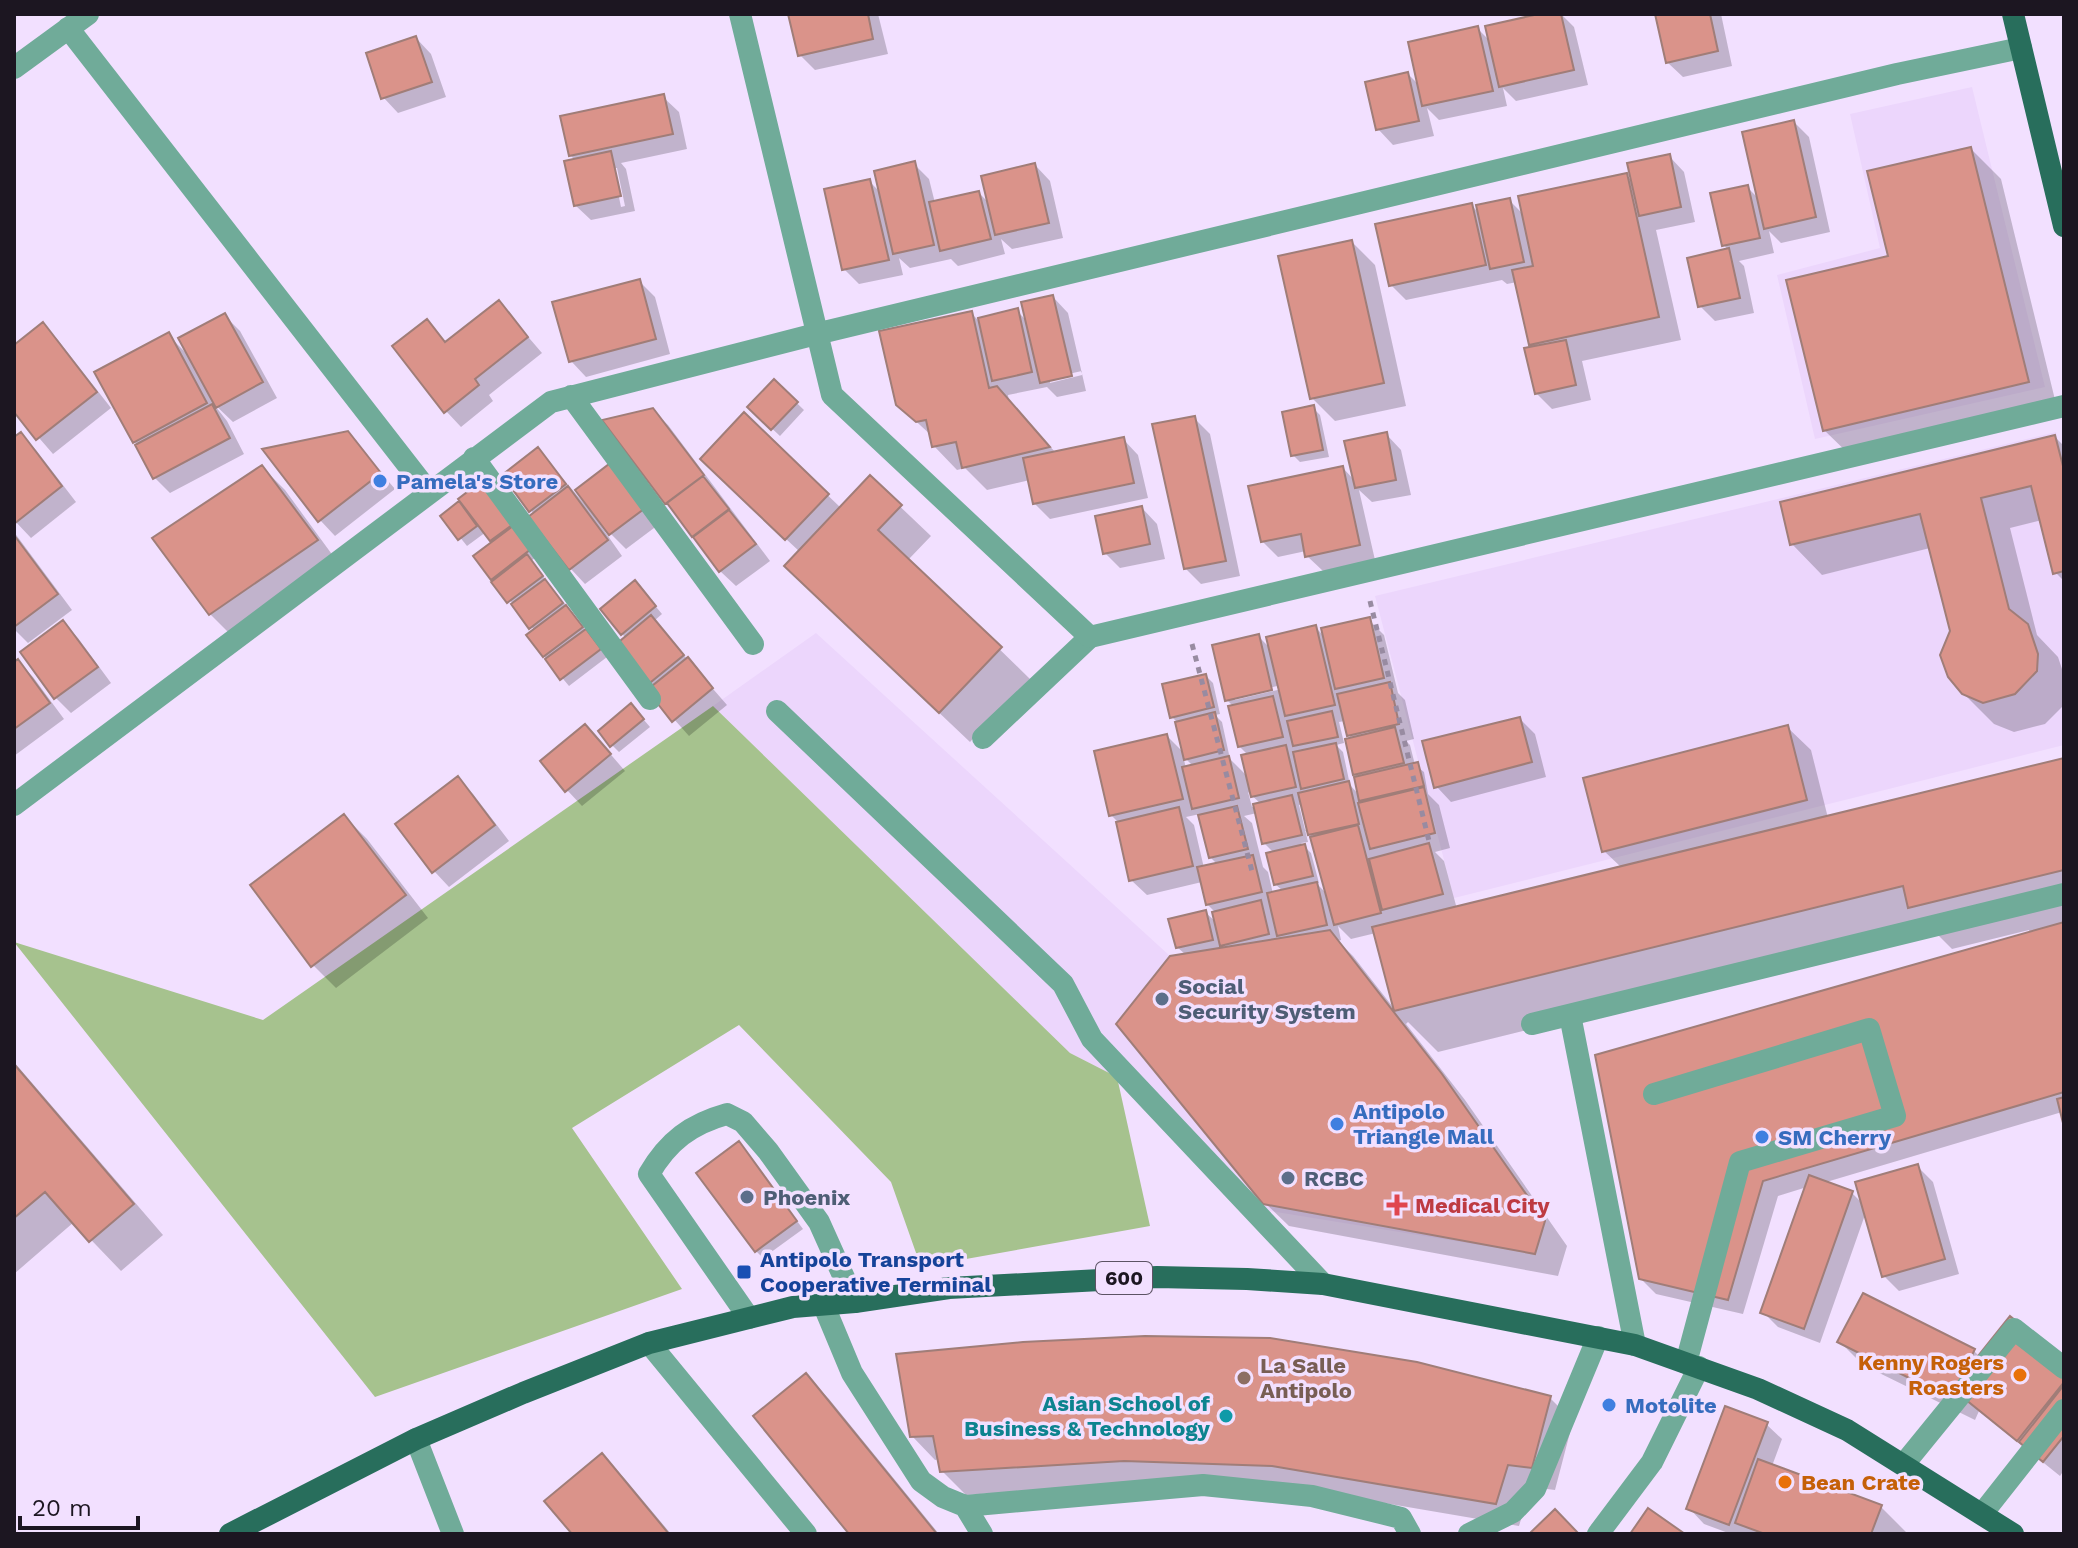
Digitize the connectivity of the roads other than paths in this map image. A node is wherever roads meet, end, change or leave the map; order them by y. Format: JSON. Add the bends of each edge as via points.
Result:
{"nodes":[{"id":1,"x":88,"y":14,"type":"edge"},
{"id":2,"x":740,"y":14,"type":"edge"},
{"id":3,"x":2013,"y":14,"type":"edge"},
{"id":4,"x":68,"y":28,"type":"junction"},
{"id":5,"x":2021,"y":48,"type":"junction"},
{"id":6,"x":14,"y":68,"type":"edge"},
{"id":7,"x":2059,"y":189,"type":"edge"},
{"id":8,"x":2064,"y":226,"type":"edge"},
{"id":9,"x":816,"y":334,"type":"junction"},
{"id":10,"x":571,"y":396,"type":"junction"},
{"id":11,"x":2064,"y":406,"type":"edge"},
{"id":12,"x":474,"y":458,"type":"junction"},
{"id":13,"x":428,"y":491,"type":"junction"},
{"id":14,"x":1090,"y":637,"type":"junction"},
{"id":15,"x":753,"y":644,"type":"dead end"},
{"id":16,"x":650,"y":699,"type":"dead end"},
{"id":17,"x":777,"y":711,"type":"dead end"},
{"id":18,"x":983,"y":738,"type":"dead end"},
{"id":19,"x":14,"y":805,"type":"edge"},
{"id":20,"x":2064,"y":894,"type":"edge"},
{"id":21,"x":1570,"y":1015,"type":"junction"},
{"id":22,"x":1532,"y":1024,"type":"dead end"},
{"id":23,"x":1654,"y":1094,"type":"dead end"},
{"id":24,"x":1323,"y":1284,"type":"junction"},
{"id":25,"x":855,"y":1302,"type":"junction"},
{"id":26,"x":824,"y":1306,"type":"junction"},
{"id":27,"x":749,"y":1318,"type":"junction"},
{"id":28,"x":1598,"y":1337,"type":"junction"},
{"id":29,"x":649,"y":1343,"type":"junction"},
{"id":30,"x":1635,"y":1345,"type":"junction"},
{"id":31,"x":1692,"y":1365,"type":"junction"},
{"id":32,"x":2064,"y":1368,"type":"edge"},
{"id":33,"x":2064,"y":1410,"type":"edge"},
{"id":34,"x":416,"y":1439,"type":"junction"},
{"id":35,"x":1904,"y":1464,"type":"junction"},
{"id":36,"x":965,"y":1506,"type":"junction"},
{"id":37,"x":1987,"y":1523,"type":"edge"},
{"id":38,"x":230,"y":1534,"type":"edge"},
{"id":39,"x":453,"y":1534,"type":"edge"},
{"id":40,"x":806,"y":1534,"type":"edge"},
{"id":41,"x":982,"y":1534,"type":"edge"},
{"id":42,"x":1410,"y":1534,"type":"edge"},
{"id":43,"x":1469,"y":1534,"type":"edge"},
{"id":44,"x":1598,"y":1534,"type":"edge"},
{"id":45,"x":2013,"y":1534,"type":"edge"}],
"edges":[{"from":1,"to":4,"type":"street"},
{"from":2,"to":9,"type":"street"},
{"from":3,"to":5,"type":"main road"},
{"from":4,"to":6,"type":"street"},
{"from":4,"to":13,"type":"street"},
{"from":5,"to":7,"type":"main road"},
{"from":5,"to":9,"type":"street"},
{"from":7,"to":8,"type":"main road"},
{"from":9,"to":10,"type":"street"},
{"from":9,"to":14,"type":"street","via":[[832,395]]},
{"from":10,"to":12,"type":"street","via":[[551,402]]},
{"from":10,"to":15,"type":"street"},
{"from":11,"to":14,"type":"street"},
{"from":12,"to":13,"type":"street"},
{"from":12,"to":16,"type":"street"},
{"from":13,"to":19,"type":"street"},
{"from":14,"to":18,"type":"street"},
{"from":17,"to":24,"type":"street","via":[[1063,984],[1092,1039]]},
{"from":20,"to":21,"type":"street"},
{"from":21,"to":22,"type":"street"},
{"from":21,"to":30,"type":"street"},
{"from":23,"to":31,"type":"street","via":[[1869,1029],[1895,1116],[1740,1162]]},
{"from":24,"to":25,"type":"main road","number":"600","via":[[1157,1277],[949,1288]]},
{"from":24,"to":28,"type":"main road","number":"600"},
{"from":25,"to":26,"type":"main road","number":"600"},
{"from":25,"to":27,"type":"street","via":[[819,1222],[768,1151],[743,1122],[727,1114],[680,1135],[649,1174]]},
{"from":26,"to":27,"type":"main road","number":"600"},
{"from":26,"to":36,"type":"street","via":[[852,1373],[921,1481]]},
{"from":27,"to":29,"type":"main road","number":"600"},
{"from":28,"to":30,"type":"main road","number":"600"},
{"from":28,"to":43,"type":"street","via":[[1535,1489],[1513,1512]]},
{"from":29,"to":34,"type":"main road","number":"600"},
{"from":29,"to":40,"type":"street"},
{"from":30,"to":31,"type":"main road","number":"600"},
{"from":31,"to":35,"type":"main road","number":"600","via":[[1847,1430]]},
{"from":31,"to":44,"type":"street","via":[[1652,1462]]},
{"from":32,"to":35,"type":"street","via":[[2014,1329]]},
{"from":33,"to":37,"type":"street"},
{"from":34,"to":38,"type":"main road","number":"600"},
{"from":34,"to":39,"type":"street"},
{"from":35,"to":37,"type":"main road","number":"600"},
{"from":36,"to":41,"type":"street"},
{"from":36,"to":42,"type":"street","via":[[1203,1485],[1312,1496],[1401,1518]]},
{"from":37,"to":45,"type":"main road","number":"600"}]}
